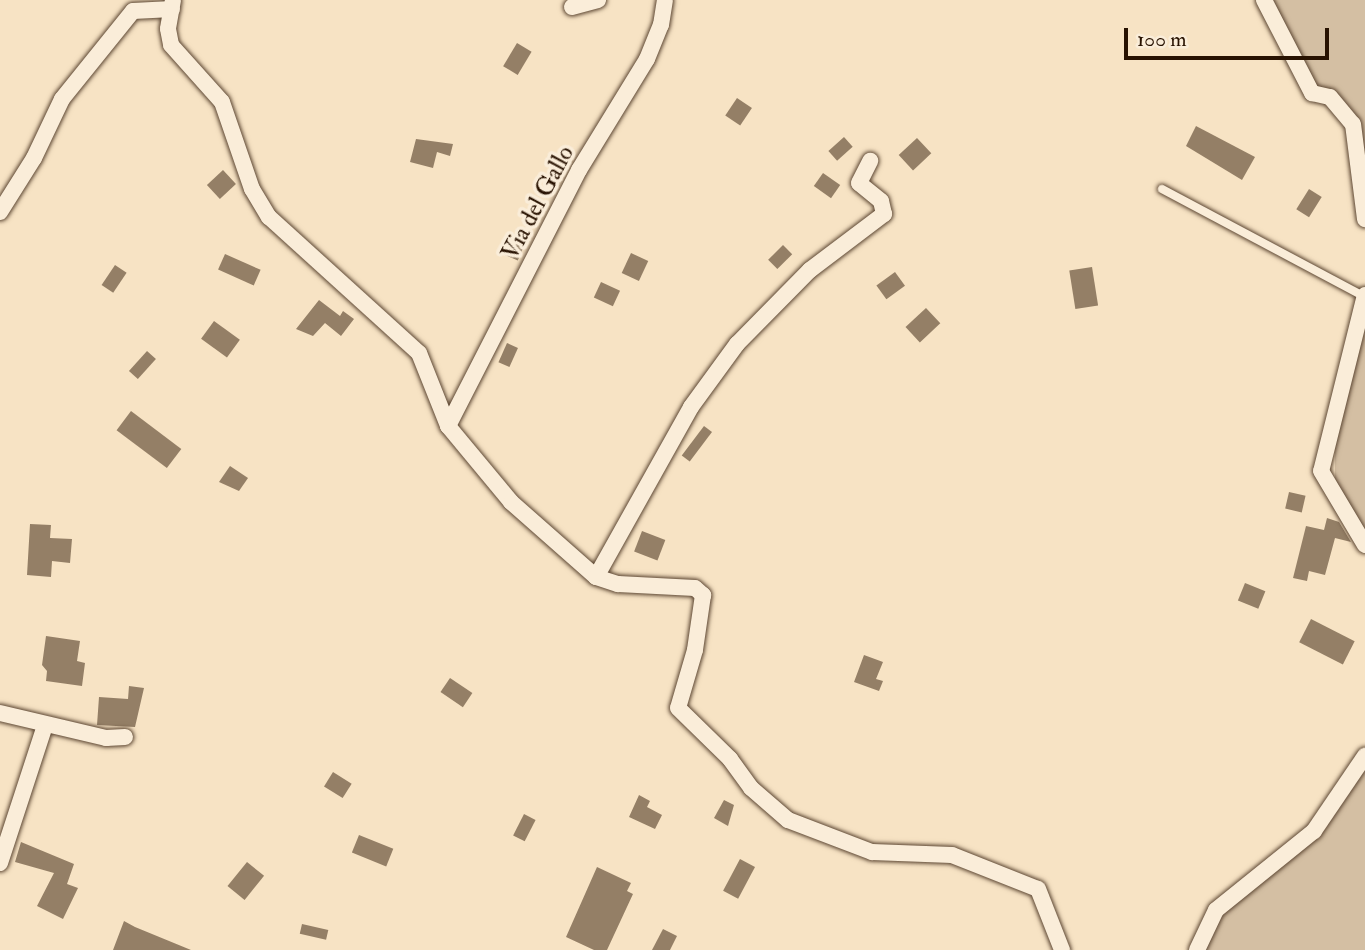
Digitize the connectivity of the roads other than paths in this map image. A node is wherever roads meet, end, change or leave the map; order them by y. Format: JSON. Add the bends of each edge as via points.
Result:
{"nodes":[{"id":1,"x":598,"y":0,"type":"edge"},
{"id":2,"x":665,"y":0,"type":"edge"},
{"id":3,"x":1264,"y":0,"type":"edge"},
{"id":4,"x":173,"y":4,"type":"edge"},
{"id":5,"x":572,"y":7,"type":"dead end"},
{"id":6,"x":870,"y":161,"type":"dead end"},
{"id":7,"x":1162,"y":189,"type":"dead end"},
{"id":8,"x":0,"y":212,"type":"edge"},
{"id":9,"x":1365,"y":219,"type":"edge"},
{"id":10,"x":1365,"y":296,"type":"edge"},
{"id":11,"x":448,"y":426,"type":"junction"},
{"id":12,"x":1365,"y":545,"type":"edge"},
{"id":13,"x":596,"y":577,"type":"junction"},
{"id":14,"x":0,"y":713,"type":"edge"},
{"id":15,"x":45,"y":724,"type":"junction"},
{"id":16,"x":125,"y":737,"type":"dead end"},
{"id":17,"x":1365,"y":756,"type":"edge"},
{"id":18,"x":0,"y":863,"type":"edge"},
{"id":19,"x":1062,"y":950,"type":"edge"},
{"id":20,"x":1197,"y":950,"type":"edge"}],
"edges":[{"from":1,"to":5,"type":"street"},
{"from":2,"to":11,"type":"street","name":"Via del Gallo","via":[[661,26],[646,60],[579,170]]},
{"from":3,"to":9,"type":"street","via":[[1312,93],[1330,97],[1353,124]]},
{"from":4,"to":8,"type":"street","via":[[133,10],[62,99],[34,158]]},
{"from":4,"to":11,"type":"street","via":[[171,45],[222,102],[252,190],[269,216],[419,353]]},
{"from":6,"to":13,"type":"street","via":[[859,183],[881,201],[884,214],[810,270],[729,354],[691,407]]},
{"from":7,"to":10,"type":"lane"},
{"from":10,"to":12,"type":"street","via":[[1321,471]]},
{"from":11,"to":13,"type":"street","via":[[511,502]]},
{"from":13,"to":19,"type":"street","via":[[618,584],[695,588],[703,595],[678,708],[730,759],[751,788],[788,820],[872,852],[952,855],[1038,889]]},
{"from":14,"to":15,"type":"street"},
{"from":15,"to":16,"type":"street"},
{"from":15,"to":18,"type":"street"},
{"from":17,"to":20,"type":"street","via":[[1314,831],[1216,910]]}]}
